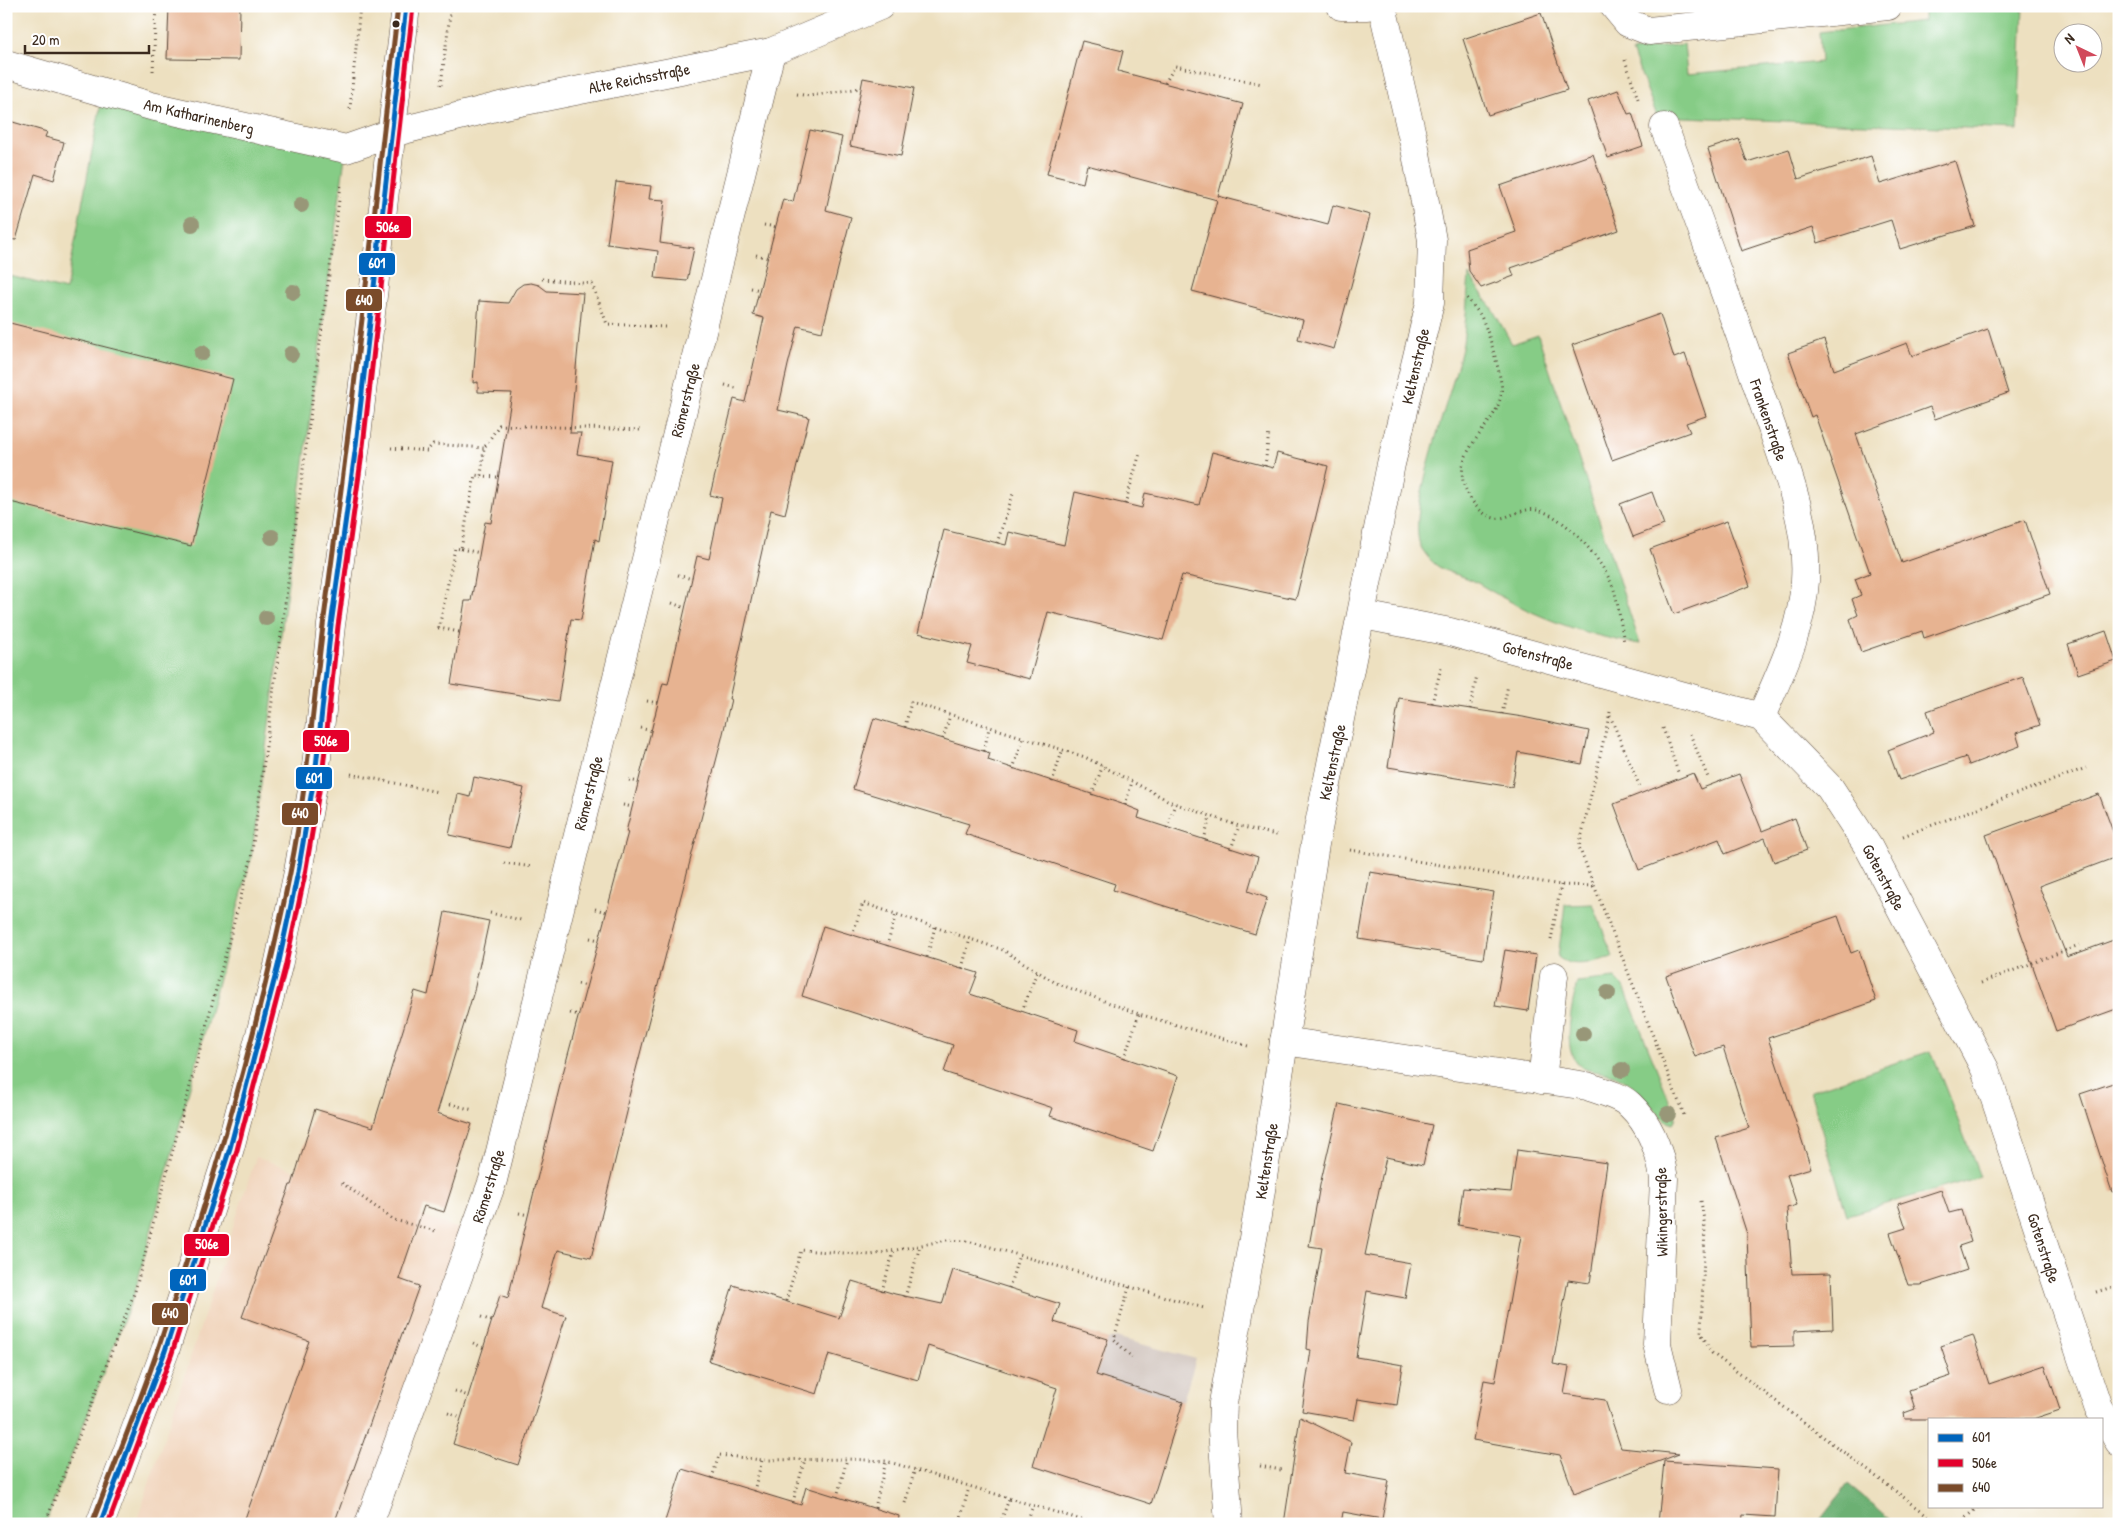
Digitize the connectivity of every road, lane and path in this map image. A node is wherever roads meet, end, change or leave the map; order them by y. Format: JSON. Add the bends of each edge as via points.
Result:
{"nodes":[{"id":1,"x":156,"y":6,"type":"edge"},
{"id":2,"x":360,"y":6,"type":"edge"},
{"id":3,"x":406,"y":6,"type":"edge"},
{"id":4,"x":451,"y":6,"type":"edge"},
{"id":5,"x":880,"y":6,"type":"edge"},
{"id":6,"x":1341,"y":6,"type":"edge"},
{"id":7,"x":1367,"y":6,"type":"edge"},
{"id":8,"x":1382,"y":6,"type":"edge"},
{"id":9,"x":1888,"y":6,"type":"edge"},
{"id":10,"x":1621,"y":15,"type":"edge"},
{"id":11,"x":770,"y":52,"type":"junction"},
{"id":12,"x":6,"y":64,"type":"edge"},
{"id":13,"x":1166,"y":83,"type":"dead end"},
{"id":14,"x":1262,"y":84,"type":"dead end"},
{"id":15,"x":762,"y":87,"type":"junction"},
{"id":16,"x":861,"y":88,"type":"dead end"},
{"id":17,"x":151,"y":106,"type":"junction"},
{"id":18,"x":436,"y":124,"type":"junction"},
{"id":19,"x":1664,"y":127,"type":"joint"},
{"id":20,"x":392,"y":133,"type":"junction"},
{"id":21,"x":346,"y":149,"type":"junction"},
{"id":22,"x":1431,"y":277,"type":"junction"},
{"id":23,"x":542,"y":279,"type":"dead end"},
{"id":24,"x":703,"y":329,"type":"junction"},
{"id":25,"x":677,"y":431,"type":"junction"},
{"id":26,"x":1269,"y":432,"type":"dead end"},
{"id":27,"x":356,"y":445,"type":"junction"},
{"id":28,"x":484,"y":448,"type":"junction"},
{"id":29,"x":1140,"y":453,"type":"dead end"},
{"id":30,"x":1265,"y":466,"type":"dead end"},
{"id":31,"x":481,"y":476,"type":"junction"},
{"id":32,"x":498,"y":477,"type":"dead end"},
{"id":33,"x":1014,"y":492,"type":"dead end"},
{"id":34,"x":1125,"y":504,"type":"dead end"},
{"id":35,"x":997,"y":543,"type":"dead end"},
{"id":36,"x":461,"y":548,"type":"junction"},
{"id":37,"x":480,"y":553,"type":"dead end"},
{"id":38,"x":1363,"y":615,"type":"junction"},
{"id":39,"x":459,"y":632,"type":"dead end"},
{"id":40,"x":1618,"y":677,"type":"junction"},
{"id":41,"x":1609,"y":714,"type":"junction"},
{"id":42,"x":950,"y":715,"type":"junction"},
{"id":43,"x":1761,"y":717,"type":"junction"},
{"id":44,"x":905,"y":727,"type":"dead end"},
{"id":45,"x":989,"y":728,"type":"junction"},
{"id":46,"x":1022,"y":738,"type":"junction"},
{"id":47,"x":943,"y":739,"type":"dead end"},
{"id":48,"x":1063,"y":749,"type":"junction"},
{"id":49,"x":984,"y":751,"type":"dead end"},
{"id":50,"x":1103,"y":766,"type":"junction"},
{"id":51,"x":316,"y":767,"type":"junction"},
{"id":52,"x":2086,"y":768,"type":"dead end"},
{"id":53,"x":1013,"y":769,"type":"dead end"},
{"id":54,"x":1052,"y":782,"type":"dead end"},
{"id":55,"x":1132,"y":782,"type":"junction"},
{"id":56,"x":1640,"y":787,"type":"dead end"},
{"id":57,"x":438,"y":792,"type":"dead end"},
{"id":58,"x":1092,"y":795,"type":"dead end"},
{"id":59,"x":1175,"y":804,"type":"junction"},
{"id":60,"x":1125,"y":805,"type":"dead end"},
{"id":61,"x":1210,"y":816,"type":"junction"},
{"id":62,"x":1239,"y":826,"type":"junction"},
{"id":63,"x":1167,"y":828,"type":"dead end"},
{"id":64,"x":1204,"y":840,"type":"dead end"},
{"id":65,"x":1315,"y":844,"type":"junction"},
{"id":66,"x":1870,"y":848,"type":"junction"},
{"id":67,"x":1231,"y":849,"type":"dead end"},
{"id":68,"x":1561,"y":886,"type":"junction"},
{"id":69,"x":1594,"y":886,"type":"junction"},
{"id":70,"x":896,"y":914,"type":"junction"},
{"id":71,"x":935,"y":927,"type":"junction"},
{"id":72,"x":852,"y":934,"type":"dead end"},
{"id":73,"x":970,"y":939,"type":"junction"},
{"id":74,"x":2078,"y":945,"type":"dead end"},
{"id":75,"x":887,"y":946,"type":"dead end"},
{"id":76,"x":926,"y":957,"type":"dead end"},
{"id":77,"x":962,"y":968,"type":"dead end"},
{"id":78,"x":1037,"y":972,"type":"junction"},
{"id":79,"x":1554,"y":976,"type":"joint"},
{"id":80,"x":1947,"y":996,"type":"junction"},
{"id":81,"x":1022,"y":1012,"type":"dead end"},
{"id":82,"x":1139,"y":1014,"type":"junction"},
{"id":83,"x":1283,"y":1048,"type":"junction"},
{"id":84,"x":1124,"y":1058,"type":"dead end"},
{"id":85,"x":1542,"y":1080,"type":"junction"},
{"id":86,"x":1686,"y":1122,"type":"dead end"},
{"id":87,"x":342,"y":1183,"type":"dead end"},
{"id":88,"x":1700,"y":1198,"type":"dead end"},
{"id":89,"x":471,"y":1240,"type":"junction"},
{"id":90,"x":920,"y":1246,"type":"junction"},
{"id":91,"x":894,"y":1250,"type":"junction"},
{"id":92,"x":1019,"y":1254,"type":"junction"},
{"id":93,"x":1129,"y":1287,"type":"junction"},
{"id":94,"x":1009,"y":1288,"type":"dead end"},
{"id":95,"x":882,"y":1291,"type":"dead end"},
{"id":96,"x":905,"y":1297,"type":"dead end"},
{"id":97,"x":786,"y":1301,"type":"dead end"},
{"id":98,"x":1238,"y":1318,"type":"junction"},
{"id":99,"x":1132,"y":1358,"type":"dead end"},
{"id":100,"x":1668,"y":1389,"type":"dead end"},
{"id":101,"x":2119,"y":1442,"type":"edge"},
{"id":102,"x":804,"y":1459,"type":"junction"},
{"id":103,"x":848,"y":1459,"type":"junction"},
{"id":104,"x":762,"y":1460,"type":"junction"},
{"id":105,"x":886,"y":1462,"type":"junction"},
{"id":106,"x":915,"y":1469,"type":"junction"},
{"id":107,"x":712,"y":1478,"type":"dead end"},
{"id":108,"x":969,"y":1487,"type":"junction"},
{"id":109,"x":754,"y":1491,"type":"dead end"},
{"id":110,"x":837,"y":1497,"type":"dead end"},
{"id":111,"x":1008,"y":1499,"type":"junction"},
{"id":112,"x":793,"y":1502,"type":"dead end"},
{"id":113,"x":905,"y":1503,"type":"dead end"},
{"id":114,"x":1032,"y":1506,"type":"junction"},
{"id":115,"x":875,"y":1508,"type":"dead end"},
{"id":116,"x":1977,"y":1508,"type":"edge"},
{"id":117,"x":960,"y":1521,"type":"dead end"},
{"id":118,"x":45,"y":1524,"type":"edge"},
{"id":119,"x":100,"y":1524,"type":"edge"},
{"id":120,"x":369,"y":1524,"type":"edge"},
{"id":121,"x":1000,"y":1524,"type":"edge"},
{"id":122,"x":1026,"y":1524,"type":"edge"},
{"id":123,"x":1095,"y":1524,"type":"edge"},
{"id":124,"x":1229,"y":1524,"type":"edge"},
{"id":125,"x":1939,"y":1524,"type":"edge"},
{"id":126,"x":1958,"y":1524,"type":"edge"}],
"edges":[{"from":1,"to":17,"type":"path"},
{"from":2,"to":21,"type":"path"},
{"from":3,"to":20,"type":"street"},
{"from":4,"to":18,"type":"path"},
{"from":5,"to":11,"type":"street","name":"Alte Reichsstraße"},
{"from":6,"to":7,"type":"street"},
{"from":8,"to":22,"type":"street","name":"Keltenstraße","via":[[1424,195],[1432,240]]},
{"from":9,"to":10,"type":"street","via":[[1649,31]]},
{"from":10,"to":19,"type":"path","via":[[1622,51],[1648,128]]},
{"from":11,"to":15,"type":"street","name":"Römerstraße"},
{"from":11,"to":18,"type":"street","name":"Alte Reichsstraße","via":[[500,106]]},
{"from":12,"to":17,"type":"street","name":"Am Katharinenberg"},
{"from":13,"to":14,"type":"path","via":[[1175,66]]},
{"from":15,"to":16,"type":"path","via":[[809,96]]},
{"from":15,"to":24,"type":"street","name":"Römerstraße"},
{"from":17,"to":21,"type":"street","name":"Am Katharinenberg"},
{"from":18,"to":20,"type":"street","name":"Alte Reichsstraße"},
{"from":19,"to":43,"type":"street","name":"Frankenstraße","via":[[1734,318],[1796,502],[1805,540],[1805,582],[1795,638]]},
{"from":20,"to":21,"type":"street"},
{"from":20,"to":27,"type":"street"},
{"from":21,"to":118,"type":"path","via":[[251,859],[135,1291]]},
{"from":22,"to":38,"type":"street","name":"Keltenstraße","via":[[1430,303],[1391,464]]},
{"from":22,"to":40,"type":"path","via":[[1467,299],[1480,314],[1502,391],[1498,407],[1467,454],[1464,484],[1473,503],[1485,516],[1495,520],[1538,510],[1551,514],[1578,536],[1602,568],[1614,592],[1624,641]]},
{"from":23,"to":24,"type":"path","via":[[592,284],[607,324]]},
{"from":24,"to":25,"type":"street","name":"Römerstraße"},
{"from":25,"to":28,"type":"path","via":[[499,424]]},
{"from":25,"to":89,"type":"street","name":"Römerstraße","via":[[493,1180]]},
{"from":26,"to":30,"type":"path"},
{"from":27,"to":28,"type":"path","via":[[427,451],[433,444]]},
{"from":27,"to":51,"type":"street"},
{"from":28,"to":31,"type":"path"},
{"from":29,"to":34,"type":"path"},
{"from":31,"to":32,"type":"path"},
{"from":31,"to":36,"type":"path","via":[[475,475]]},
{"from":33,"to":35,"type":"path"},
{"from":36,"to":37,"type":"path"},
{"from":36,"to":39,"type":"path","via":[[455,548],[439,628]]},
{"from":38,"to":40,"type":"street","name":"Gotenstraße","via":[[1450,632]]},
{"from":38,"to":65,"type":"street","name":"Keltenstraße"},
{"from":40,"to":41,"type":"path"},
{"from":40,"to":43,"type":"street","name":"Gotenstraße"},
{"from":41,"to":56,"type":"path"},
{"from":41,"to":69,"type":"path","via":[[1579,847]]},
{"from":42,"to":44,"type":"path","via":[[911,702]]},
{"from":42,"to":45,"type":"path"},
{"from":42,"to":47,"type":"path"},
{"from":43,"to":66,"type":"street","name":"Gotenstraße","via":[[1830,788]]},
{"from":45,"to":46,"type":"path"},
{"from":45,"to":49,"type":"path"},
{"from":46,"to":48,"type":"path"},
{"from":46,"to":53,"type":"path"},
{"from":48,"to":50,"type":"path"},
{"from":48,"to":54,"type":"path"},
{"from":50,"to":55,"type":"path"},
{"from":50,"to":58,"type":"path"},
{"from":51,"to":57,"type":"path"},
{"from":51,"to":119,"type":"street","via":[[278,966],[230,1148],[165,1351]]},
{"from":52,"to":66,"type":"path"},
{"from":55,"to":59,"type":"path"},
{"from":55,"to":60,"type":"path"},
{"from":59,"to":61,"type":"path"},
{"from":59,"to":63,"type":"path"},
{"from":61,"to":62,"type":"path"},
{"from":61,"to":64,"type":"path"},
{"from":62,"to":65,"type":"path"},
{"from":62,"to":67,"type":"path"},
{"from":65,"to":68,"type":"path"},
{"from":65,"to":83,"type":"street","name":"Keltenstraße"},
{"from":66,"to":80,"type":"street","name":"Gotenstraße"},
{"from":68,"to":69,"type":"path"},
{"from":68,"to":79,"type":"path","via":[[1547,961]]},
{"from":69,"to":86,"type":"path"},
{"from":70,"to":71,"type":"path"},
{"from":70,"to":72,"type":"path","via":[[862,903]]},
{"from":70,"to":75,"type":"path"},
{"from":71,"to":73,"type":"path"},
{"from":71,"to":76,"type":"path"},
{"from":73,"to":77,"type":"path"},
{"from":73,"to":78,"type":"path","via":[[1003,950]]},
{"from":74,"to":80,"type":"path"},
{"from":78,"to":81,"type":"path"},
{"from":78,"to":82,"type":"path","via":[[1056,983]]},
{"from":79,"to":85,"type":"street"},
{"from":80,"to":101,"type":"street","name":"Gotenstraße","via":[[1984,1070],[2098,1408]]},
{"from":82,"to":83,"type":"path"},
{"from":82,"to":84,"type":"path"},
{"from":83,"to":85,"type":"street","name":"Wikingerstraße"},
{"from":83,"to":98,"type":"street","name":"Keltenstraße"},
{"from":85,"to":100,"type":"street","name":"Wikingerstraße","via":[[1586,1086],[1629,1104],[1645,1124],[1660,1158],[1664,1179],[1657,1344]]},
{"from":87,"to":89,"type":"path","via":[[394,1220]]},
{"from":88,"to":125,"type":"path","via":[[1705,1227],[1701,1333],[1712,1353]]},
{"from":89,"to":120,"type":"street","name":"Römerstraße"},
{"from":90,"to":91,"type":"path"},
{"from":90,"to":92,"type":"path","via":[[947,1240],[966,1241]]},
{"from":90,"to":96,"type":"path"},
{"from":91,"to":95,"type":"path"},
{"from":91,"to":97,"type":"path","via":[[871,1254],[801,1250]]},
{"from":92,"to":93,"type":"path"},
{"from":92,"to":94,"type":"path"},
{"from":93,"to":98,"type":"path"},
{"from":93,"to":99,"type":"path","via":[[1114,1339]]},
{"from":98,"to":124,"type":"street","name":"Keltenstraße","via":[[1222,1430]]},
{"from":102,"to":103,"type":"path"},
{"from":102,"to":104,"type":"path"},
{"from":102,"to":112,"type":"path"},
{"from":103,"to":105,"type":"path"},
{"from":103,"to":110,"type":"path"},
{"from":104,"to":107,"type":"path","via":[[719,1455]]},
{"from":104,"to":109,"type":"path"},
{"from":105,"to":106,"type":"path"},
{"from":105,"to":115,"type":"path"},
{"from":106,"to":108,"type":"path"},
{"from":106,"to":113,"type":"path"},
{"from":108,"to":111,"type":"path"},
{"from":108,"to":117,"type":"path"},
{"from":111,"to":114,"type":"path"},
{"from":111,"to":121,"type":"path"},
{"from":114,"to":122,"type":"path"},
{"from":114,"to":123,"type":"path"},
{"from":116,"to":126,"type":"path"}]}
